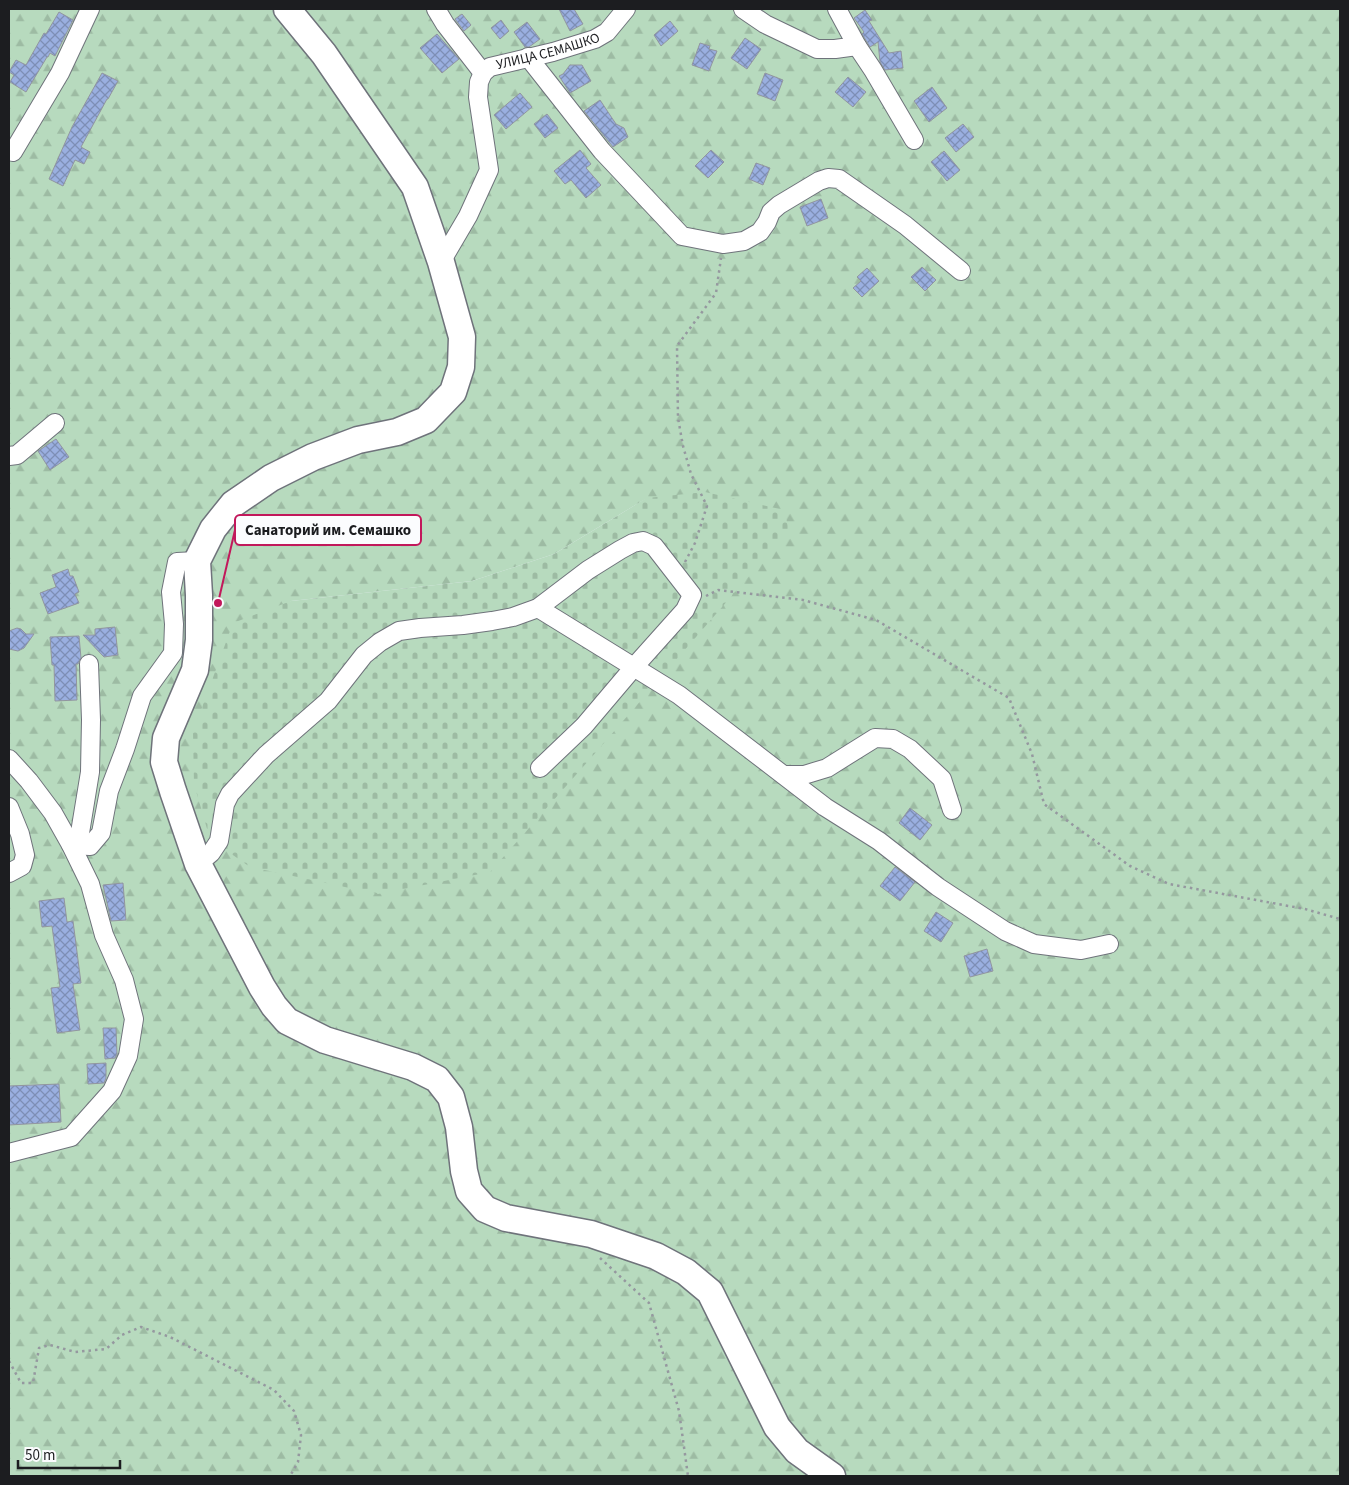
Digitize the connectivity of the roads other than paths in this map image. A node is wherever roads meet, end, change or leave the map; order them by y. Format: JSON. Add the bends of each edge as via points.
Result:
{"nodes":[{"id":1,"x":90,"y":9,"type":"edge"},
{"id":2,"x":436,"y":9,"type":"edge"},
{"id":3,"x":626,"y":9,"type":"edge"},
{"id":4,"x":743,"y":9,"type":"edge"},
{"id":5,"x":287,"y":10,"type":"edge"},
{"id":6,"x":844,"y":12,"type":"edge"},
{"id":7,"x":857,"y":46,"type":"junction"},
{"id":8,"x":528,"y":57,"type":"junction"},
{"id":9,"x":483,"y":73,"type":"junction"},
{"id":10,"x":914,"y":140,"type":"dead end"},
{"id":11,"x":13,"y":152,"type":"dead end"},
{"id":12,"x":441,"y":262,"type":"junction"},
{"id":13,"x":961,"y":271,"type":"dead end"},
{"id":14,"x":55,"y":422,"type":"dead end"},
{"id":15,"x":9,"y":456,"type":"edge"},
{"id":16,"x":196,"y":561,"type":"junction"},
{"id":17,"x":538,"y":608,"type":"junction"},
{"id":18,"x":89,"y":664,"type":"dead end"},
{"id":19,"x":634,"y":667,"type":"junction"},
{"id":20,"x":9,"y":759,"type":"edge"},
{"id":21,"x":540,"y":768,"type":"dead end"},
{"id":22,"x":784,"y":775,"type":"junction"},
{"id":23,"x":9,"y":807,"type":"edge"},
{"id":24,"x":952,"y":810,"type":"dead end"},
{"id":25,"x":74,"y":845,"type":"junction"},
{"id":26,"x":198,"y":864,"type":"junction"},
{"id":27,"x":9,"y":873,"type":"edge"},
{"id":28,"x":1109,"y":944,"type":"dead end"},
{"id":29,"x":9,"y":1152,"type":"edge"},
{"id":30,"x":832,"y":1476,"type":"edge"}],
"edges":[{"from":1,"to":11,"type":"street","via":[[60,73]]},
{"from":2,"to":9,"type":"street"},
{"from":3,"to":8,"type":"street","name":"УЛИЦА СЕМАШКО","via":[[607,32],[595,39]]},
{"from":4,"to":7,"type":"street","via":[[765,24],[817,49]]},
{"from":5,"to":12,"type":"highway","via":[[324,54],[415,187]]},
{"from":6,"to":7,"type":"street"},
{"from":7,"to":10,"type":"street"},
{"from":8,"to":9,"type":"street","name":"УЛИЦА СЕМАШКО","via":[[490,66]]},
{"from":8,"to":13,"type":"street","via":[[602,151],[682,236],[723,244],[744,241],[760,232],[771,212],[779,205],[819,181],[839,179],[905,225]]},
{"from":9,"to":12,"type":"street","name":"УЛИЦА СЕМАШКО","via":[[478,98],[489,170],[468,216]]},
{"from":12,"to":16,"type":"highway","via":[[462,337],[461,367],[452,392],[426,420],[397,432],[358,440],[271,478],[233,504],[213,530]]},
{"from":14,"to":15,"type":"street","via":[[17,455]]},
{"from":16,"to":25,"type":"street","via":[[177,562],[170,592],[173,653],[142,696],[108,791],[101,833],[90,846]]},
{"from":16,"to":26,"type":"highway","via":[[199,640],[195,670],[166,738],[164,762]]},
{"from":17,"to":19,"type":"street"},
{"from":17,"to":19,"type":"street","via":[[588,570],[633,543],[643,541],[654,546],[692,595],[685,610]]},
{"from":17,"to":26,"type":"street","via":[[492,621],[399,631],[380,642],[364,655],[328,701],[266,756],[230,794],[219,841]]},
{"from":18,"to":25,"type":"street","via":[[90,772]]},
{"from":19,"to":21,"type":"street","via":[[584,726]]},
{"from":19,"to":22,"type":"street","via":[[679,695]]},
{"from":20,"to":25,"type":"street","via":[[29,781]]},
{"from":22,"to":24,"type":"street","via":[[804,775],[827,768],[875,738],[893,739],[910,748],[942,780]]},
{"from":22,"to":28,"type":"street","via":[[825,807],[879,841],[938,888],[1005,931],[1034,944],[1081,950]]},
{"from":23,"to":27,"type":"street","via":[[25,855],[22,866]]},
{"from":25,"to":29,"type":"street","via":[[90,884],[104,935],[124,980],[134,1019],[128,1056],[112,1091],[71,1136]]},
{"from":26,"to":30,"type":"highway","via":[[262,987],[287,1021],[325,1040],[412,1067],[436,1079],[451,1097],[469,1192],[485,1209],[506,1218],[591,1234],[656,1256],[686,1272],[710,1292],[777,1427],[797,1451]]}]}
